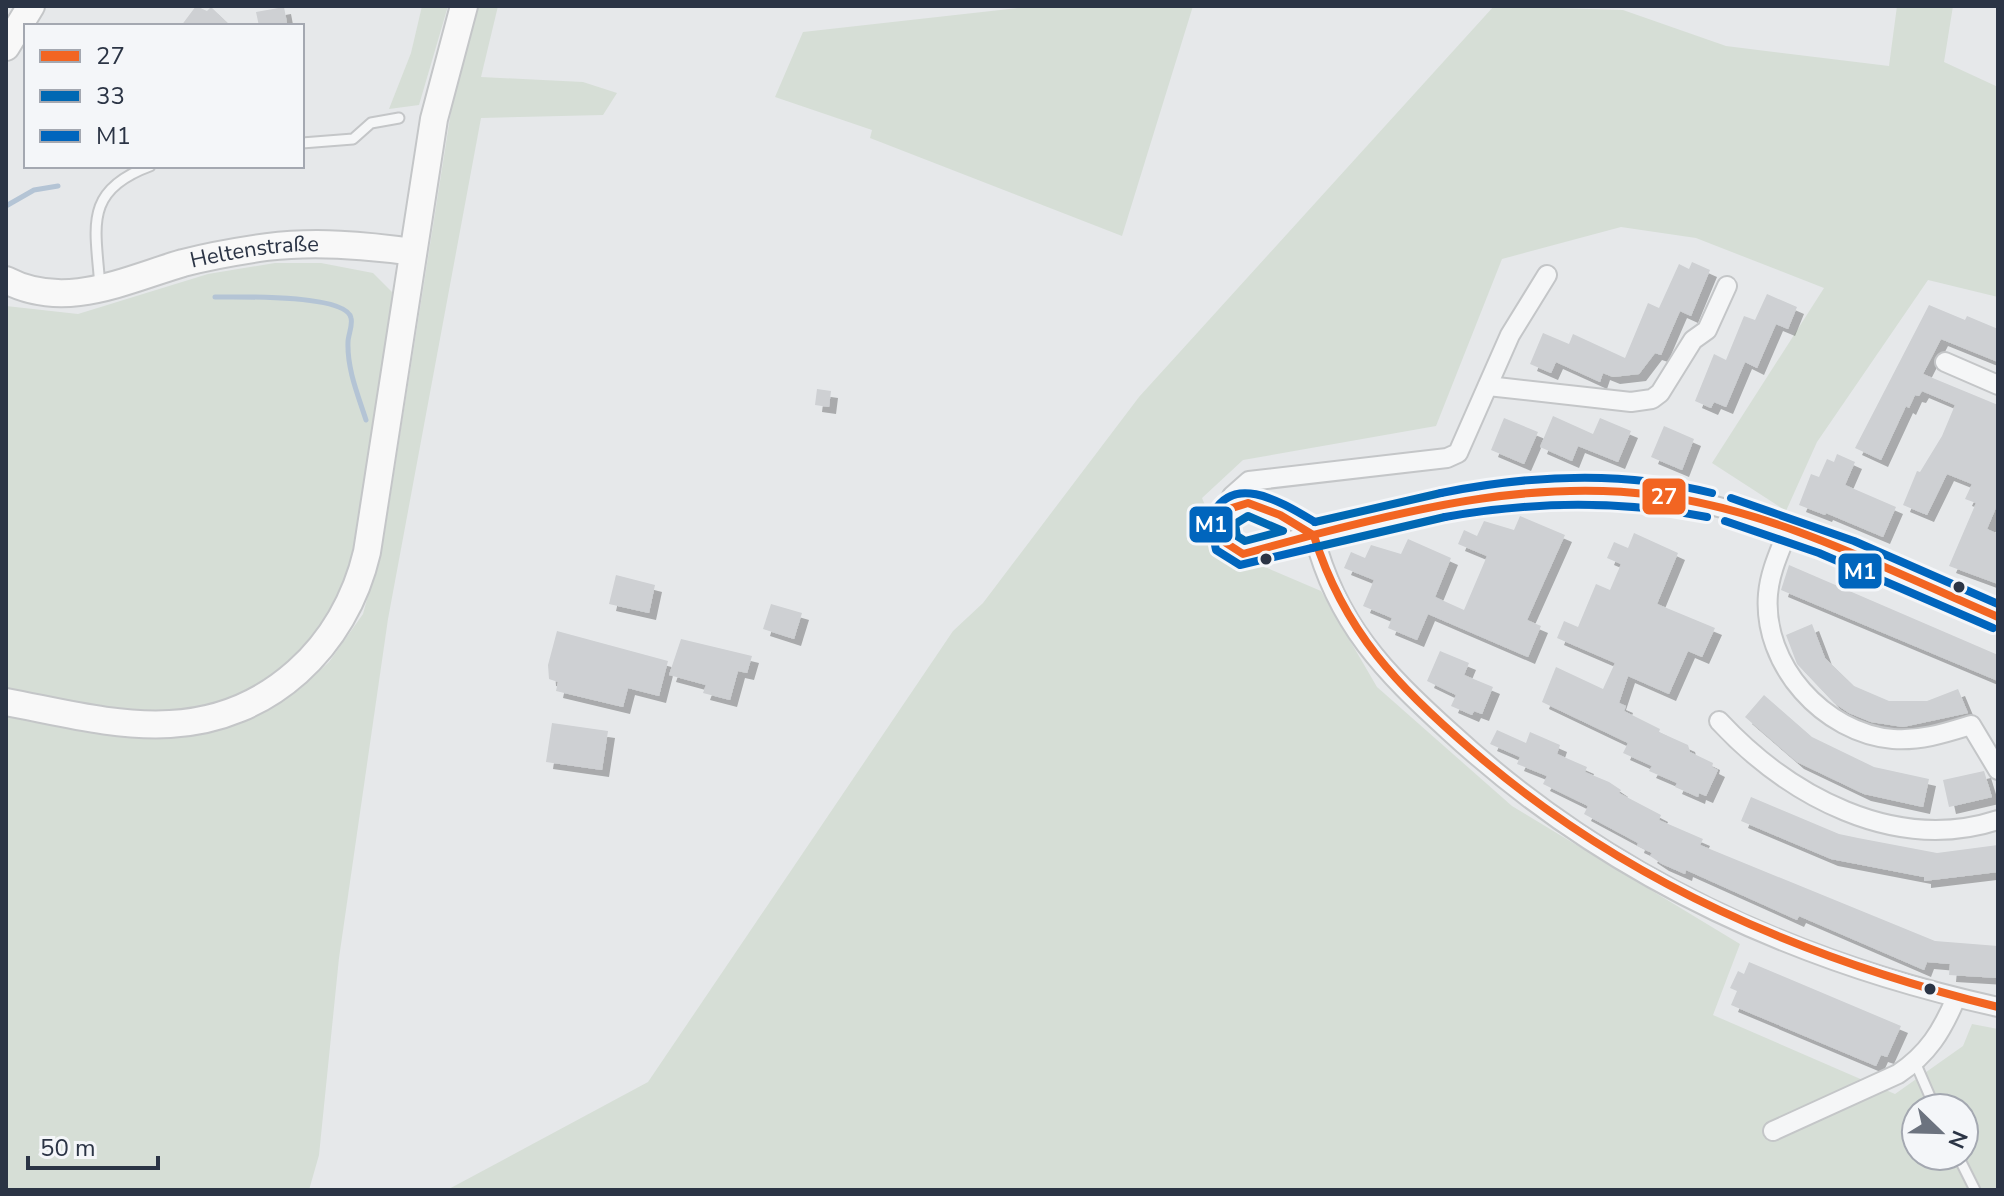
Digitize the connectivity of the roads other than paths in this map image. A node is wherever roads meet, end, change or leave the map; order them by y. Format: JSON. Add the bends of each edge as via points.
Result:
{"nodes":[{"id":1,"x":31,"y":6,"type":"edge"},
{"id":2,"x":464,"y":6,"type":"edge"},
{"id":3,"x":6,"y":47,"type":"edge"},
{"id":4,"x":399,"y":118,"type":"dead end"},
{"id":5,"x":304,"y":143,"type":"edge"},
{"id":6,"x":145,"y":168,"type":"edge"},
{"id":7,"x":413,"y":252,"type":"junction"},
{"id":8,"x":1547,"y":275,"type":"dead end"},
{"id":9,"x":6,"y":280,"type":"edge"},
{"id":10,"x":1727,"y":286,"type":"dead end"},
{"id":11,"x":101,"y":289,"type":"junction"},
{"id":12,"x":1945,"y":362,"type":"dead end"},
{"id":13,"x":1998,"y":385,"type":"edge"},
{"id":14,"x":1488,"y":386,"type":"junction"},
{"id":15,"x":1232,"y":508,"type":"junction"},
{"id":16,"x":1788,"y":530,"type":"junction"},
{"id":17,"x":1314,"y":536,"type":"junction"},
{"id":18,"x":1998,"y":617,"type":"edge"},
{"id":19,"x":6,"y":702,"type":"edge"},
{"id":20,"x":1719,"y":721,"type":"dead end"},
{"id":21,"x":1998,"y":770,"type":"edge"},
{"id":22,"x":1998,"y":820,"type":"edge"},
{"id":23,"x":1956,"y":998,"type":"junction"},
{"id":24,"x":1998,"y":1007,"type":"edge"},
{"id":25,"x":1915,"y":1062,"type":"junction"},
{"id":26,"x":1928,"y":1092,"type":"edge"},
{"id":27,"x":1773,"y":1131,"type":"dead end"},
{"id":28,"x":1966,"y":1172,"type":"edge"},
{"id":29,"x":1975,"y":1190,"type":"edge"}],
"edges":[{"from":1,"to":3,"type":"main road"},
{"from":2,"to":7,"type":"main road","via":[[434,119]]},
{"from":4,"to":5,"type":"lane","via":[[371,123],[353,139]]},
{"from":6,"to":11,"type":"lane","via":[[122,178],[100,203],[94,233]]},
{"from":7,"to":11,"type":"main road","name":"Heltenstraße","via":[[346,243],[269,247],[183,263]]},
{"from":7,"to":19,"type":"main road","via":[[363,566],[344,616],[311,660],[280,688],[246,707],[205,720],[137,724]]},
{"from":8,"to":14,"type":"street","via":[[1510,335]]},
{"from":9,"to":11,"type":"main road","name":"Heltenstraße","via":[[48,293]]},
{"from":10,"to":14,"type":"street","via":[[1707,330],[1693,340],[1652,399],[1631,402]]},
{"from":12,"to":13,"type":"street"},
{"from":14,"to":15,"type":"street","via":[[1461,449],[1453,456],[1260,478],[1238,488]]},
{"from":15,"to":17,"type":"lane","via":[[1255,504]]},
{"from":15,"to":17,"type":"street","via":[[1221,533],[1233,550],[1243,554]]},
{"from":16,"to":17,"type":"street","via":[[1682,499],[1588,489],[1492,496]]},
{"from":16,"to":18,"type":"street"},
{"from":16,"to":21,"type":"street","via":[[1771,577],[1768,613],[1780,657],[1802,690],[1820,709],[1875,736],[1934,737],[1971,725]]},
{"from":17,"to":23,"type":"street","via":[[1337,604],[1365,646],[1459,740],[1536,804],[1652,880],[1728,919],[1842,965]]},
{"from":20,"to":22,"type":"street","via":[[1779,777],[1836,808],[1934,830]]},
{"from":23,"to":24,"type":"street"},
{"from":23,"to":25,"type":"street","via":[[1938,1037]]},
{"from":25,"to":26,"type":"lane"},
{"from":25,"to":27,"type":"street"},
{"from":28,"to":29,"type":"lane"}]}
